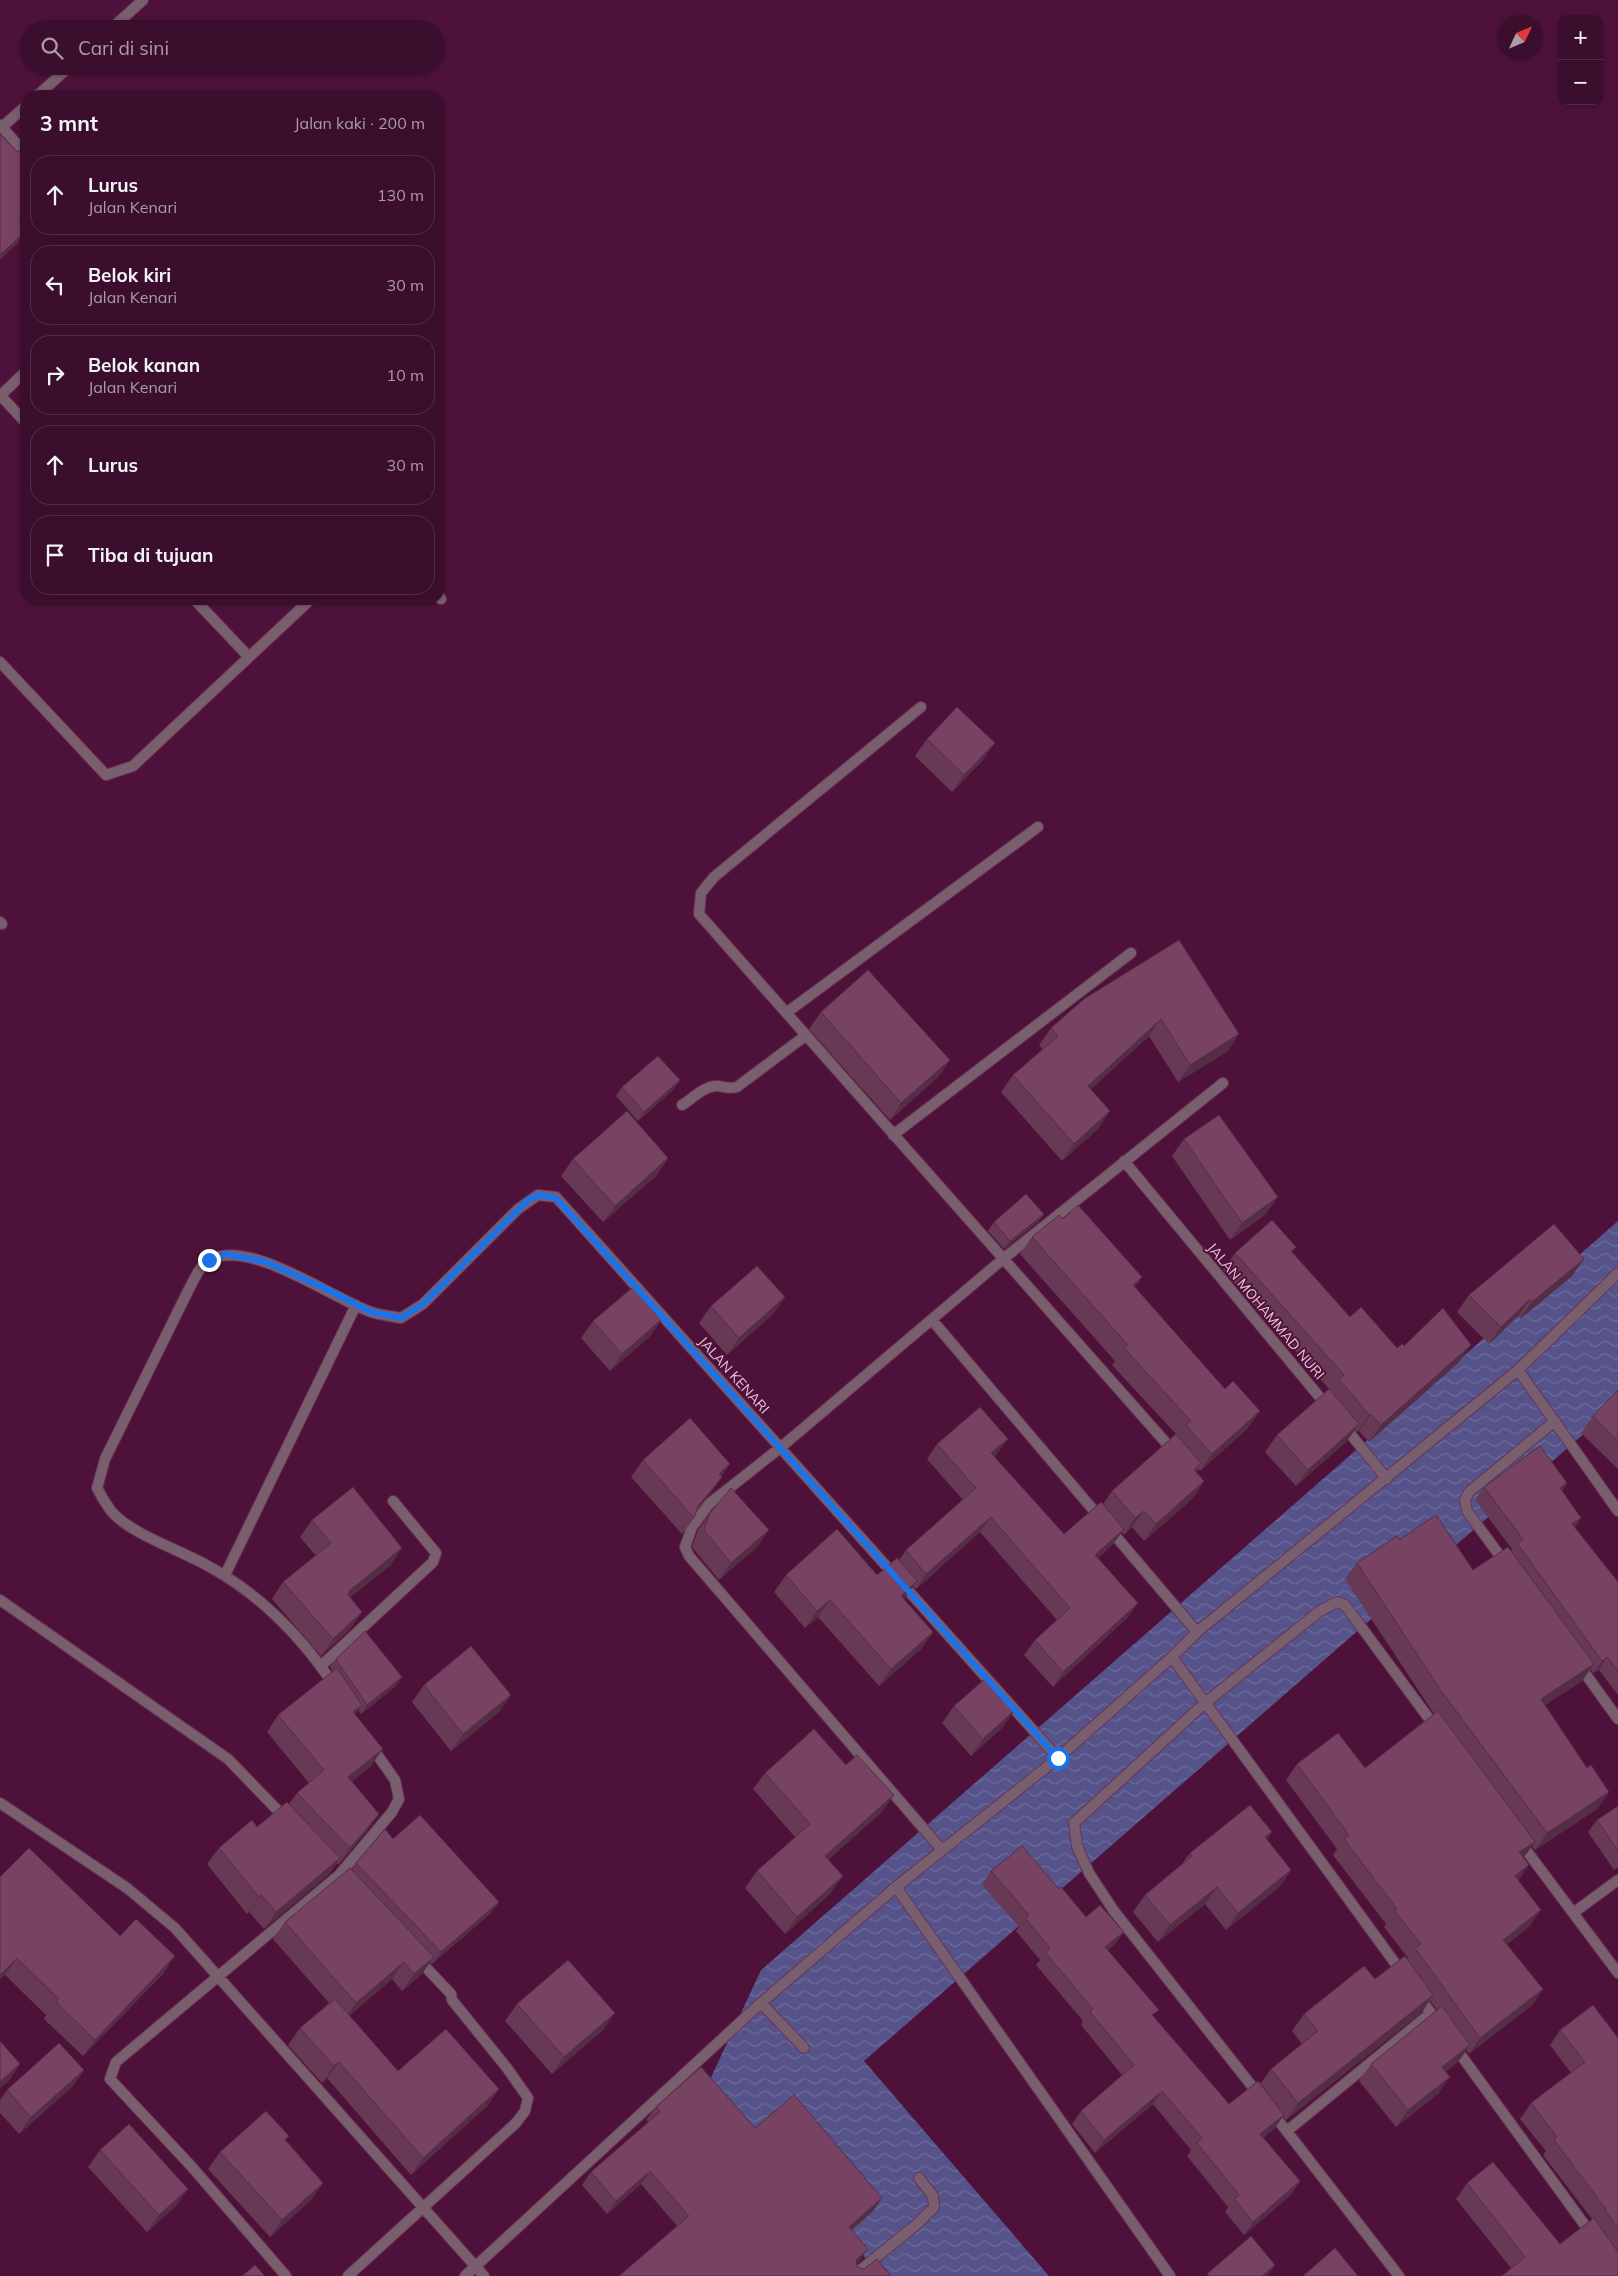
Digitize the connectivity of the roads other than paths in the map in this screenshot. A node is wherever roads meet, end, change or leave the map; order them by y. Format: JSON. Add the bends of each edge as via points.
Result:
{"nodes":[{"id":1,"x":143,"y":0,"type":"edge"},
{"id":2,"x":121,"y":20,"type":"edge"},
{"id":3,"x":60,"y":75,"type":"edge"},
{"id":4,"x":44,"y":90,"type":"edge"},
{"id":5,"x":20,"y":111,"type":"edge"},
{"id":6,"x":1,"y":126,"type":"edge"},
{"id":7,"x":20,"y":147,"type":"edge"},
{"id":8,"x":20,"y":377,"type":"edge"},
{"id":9,"x":0,"y":396,"type":"edge"},
{"id":10,"x":20,"y":417,"type":"edge"},
{"id":11,"x":200,"y":605,"type":"edge"},
{"id":12,"x":305,"y":605,"type":"edge"},
{"id":13,"x":249,"y":657,"type":"junction"},
{"id":14,"x":0,"y":662,"type":"edge"},
{"id":15,"x":921,"y":707,"type":"dead end"},
{"id":16,"x":1038,"y":827,"type":"dead end"},
{"id":17,"x":1131,"y":953,"type":"dead end"},
{"id":18,"x":786,"y":1013,"type":"junction"},
{"id":19,"x":805,"y":1036,"type":"junction"},
{"id":20,"x":1223,"y":1083,"type":"dead end"},
{"id":21,"x":682,"y":1105,"type":"dead end"},
{"id":22,"x":893,"y":1135,"type":"junction"},
{"id":23,"x":1124,"y":1161,"type":"junction"},
{"id":24,"x":1003,"y":1259,"type":"junction"},
{"id":25,"x":1618,"y":1273,"type":"edge"},
{"id":26,"x":356,"y":1305,"type":"junction"},
{"id":27,"x":932,"y":1320,"type":"junction"},
{"id":28,"x":1518,"y":1370,"type":"junction"},
{"id":29,"x":1555,"y":1421,"type":"junction"},
{"id":30,"x":780,"y":1448,"type":"junction"},
{"id":31,"x":1183,"y":1462,"type":"edge"},
{"id":32,"x":1387,"y":1478,"type":"junction"},
{"id":33,"x":393,"y":1501,"type":"dead end"},
{"id":34,"x":1618,"y":1511,"type":"edge"},
{"id":35,"x":224,"y":1575,"type":"junction"},
{"id":36,"x":1514,"y":1575,"type":"edge"},
{"id":37,"x":0,"y":1600,"type":"edge"},
{"id":38,"x":1197,"y":1632,"type":"junction"},
{"id":39,"x":1572,"y":1655,"type":"edge"},
{"id":40,"x":1172,"y":1659,"type":"junction"},
{"id":41,"x":321,"y":1666,"type":"junction"},
{"id":42,"x":339,"y":1693,"type":"edge"},
{"id":43,"x":1202,"y":1699,"type":"junction"},
{"id":44,"x":1618,"y":1719,"type":"edge"},
{"id":45,"x":365,"y":1736,"type":"edge"},
{"id":46,"x":1444,"y":1739,"type":"edge"},
{"id":47,"x":1058,"y":1758,"type":"junction"},
{"id":48,"x":0,"y":1803,"type":"edge"},
{"id":49,"x":294,"y":1827,"type":"edge"},
{"id":50,"x":1515,"y":1834,"type":"edge"},
{"id":51,"x":942,"y":1850,"type":"junction"},
{"id":52,"x":1618,"y":1880,"type":"edge"},
{"id":53,"x":896,"y":1887,"type":"junction"},
{"id":54,"x":1573,"y":1913,"type":"junction"},
{"id":55,"x":411,"y":1952,"type":"edge"},
{"id":56,"x":1618,"y":1973,"type":"edge"},
{"id":57,"x":220,"y":1977,"type":"junction"},
{"id":58,"x":761,"y":2003,"type":"junction"},
{"id":59,"x":1431,"y":2013,"type":"junction"},
{"id":60,"x":804,"y":2048,"type":"dead end"},
{"id":61,"x":1287,"y":2131,"type":"junction"},
{"id":62,"x":919,"y":2178,"type":"dead end"},
{"id":63,"x":423,"y":2206,"type":"junction"},
{"id":64,"x":1600,"y":2246,"type":"edge"},
{"id":65,"x":476,"y":2267,"type":"junction"},
{"id":66,"x":286,"y":2276,"type":"edge"},
{"id":67,"x":348,"y":2276,"type":"edge"},
{"id":68,"x":465,"y":2276,"type":"edge"},
{"id":69,"x":484,"y":2276,"type":"edge"},
{"id":70,"x":853,"y":2276,"type":"edge"},
{"id":71,"x":1170,"y":2276,"type":"edge"},
{"id":72,"x":1399,"y":2276,"type":"edge"}],
"edges":[{"from":1,"to":2,"type":"street"},
{"from":3,"to":4,"type":"street"},
{"from":5,"to":6,"type":"street"},
{"from":6,"to":7,"type":"street"},
{"from":8,"to":9,"type":"street"},
{"from":9,"to":10,"type":"street"},
{"from":11,"to":13,"type":"street"},
{"from":12,"to":13,"type":"street"},
{"from":13,"to":14,"type":"street","via":[[133,766],[106,775]]},
{"from":15,"to":18,"type":"street","via":[[714,877],[701,893],[699,914]]},
{"from":16,"to":18,"type":"street"},
{"from":17,"to":22,"type":"street"},
{"from":18,"to":19,"type":"street"},
{"from":19,"to":21,"type":"street","via":[[737,1087],[726,1090],[718,1086],[708,1088]]},
{"from":19,"to":22,"type":"street"},
{"from":20,"to":23,"type":"street"},
{"from":22,"to":24,"type":"street"},
{"from":23,"to":24,"type":"street"},
{"from":23,"to":32,"type":"street","name":"JALAN MOHAMMAD NURI"},
{"from":24,"to":27,"type":"street"},
{"from":24,"to":31,"type":"street"},
{"from":25,"to":28,"type":"street"},
{"from":26,"to":30,"type":"street","name":"JALAN KENARI","via":[[371,1312],[401,1318],[423,1304],[528,1200],[538,1195],[556,1198]]},
{"from":26,"to":35,"type":"street"},
{"from":26,"to":35,"type":"street","name":"JALAN KENARI","via":[[266,1262],[226,1254],[209,1260],[199,1270],[188,1291],[105,1459],[97,1488],[112,1511],[127,1524]]},
{"from":27,"to":30,"type":"street"},
{"from":27,"to":38,"type":"street"},
{"from":28,"to":29,"type":"street"},
{"from":28,"to":32,"type":"street"},
{"from":29,"to":34,"type":"street"},
{"from":29,"to":36,"type":"street","via":[[1469,1492],[1465,1500],[1467,1511]]},
{"from":30,"to":47,"type":"street","name":"JALAN KENARI"},
{"from":30,"to":51,"type":"street","via":[[709,1504],[692,1527],[685,1547],[698,1567]]},
{"from":32,"to":38,"type":"street"},
{"from":33,"to":41,"type":"street","via":[[436,1553],[433,1562]]},
{"from":35,"to":41,"type":"street","name":"JALAN KENARI","via":[[269,1608],[305,1644]]},
{"from":37,"to":49,"type":"street","via":[[228,1759]]},
{"from":38,"to":40,"type":"street"},
{"from":39,"to":44,"type":"street"},
{"from":40,"to":43,"type":"street"},
{"from":40,"to":47,"type":"street"},
{"from":41,"to":42,"type":"street","name":"JALAN KENARI"},
{"from":43,"to":46,"type":"street","via":[[1320,1611],[1337,1602],[1345,1605]]},
{"from":43,"to":59,"type":"street"},
{"from":43,"to":61,"type":"street","via":[[1074,1823],[1077,1846],[1089,1873],[1114,1911]]},
{"from":45,"to":57,"type":"street","via":[[395,1780],[399,1799],[392,1812],[339,1875]]},
{"from":47,"to":51,"type":"street"},
{"from":48,"to":57,"type":"street","via":[[154,1908]]},
{"from":50,"to":54,"type":"street"},
{"from":51,"to":53,"type":"street"},
{"from":52,"to":54,"type":"street"},
{"from":53,"to":58,"type":"street"},
{"from":53,"to":71,"type":"street"},
{"from":54,"to":56,"type":"street"},
{"from":55,"to":63,"type":"street","via":[[451,1994],[452,2000],[528,2098],[525,2111],[516,2123]]},
{"from":57,"to":63,"type":"street"},
{"from":57,"to":66,"type":"street","via":[[116,2062],[110,2079],[192,2167]]},
{"from":58,"to":60,"type":"street"},
{"from":58,"to":65,"type":"street"},
{"from":59,"to":61,"type":"street"},
{"from":59,"to":64,"type":"street"},
{"from":61,"to":72,"type":"street"},
{"from":62,"to":70,"type":"street","via":[[935,2201],[930,2212]]},
{"from":63,"to":65,"type":"street"},
{"from":63,"to":67,"type":"street"},
{"from":65,"to":68,"type":"street"},
{"from":65,"to":69,"type":"street"}]}
